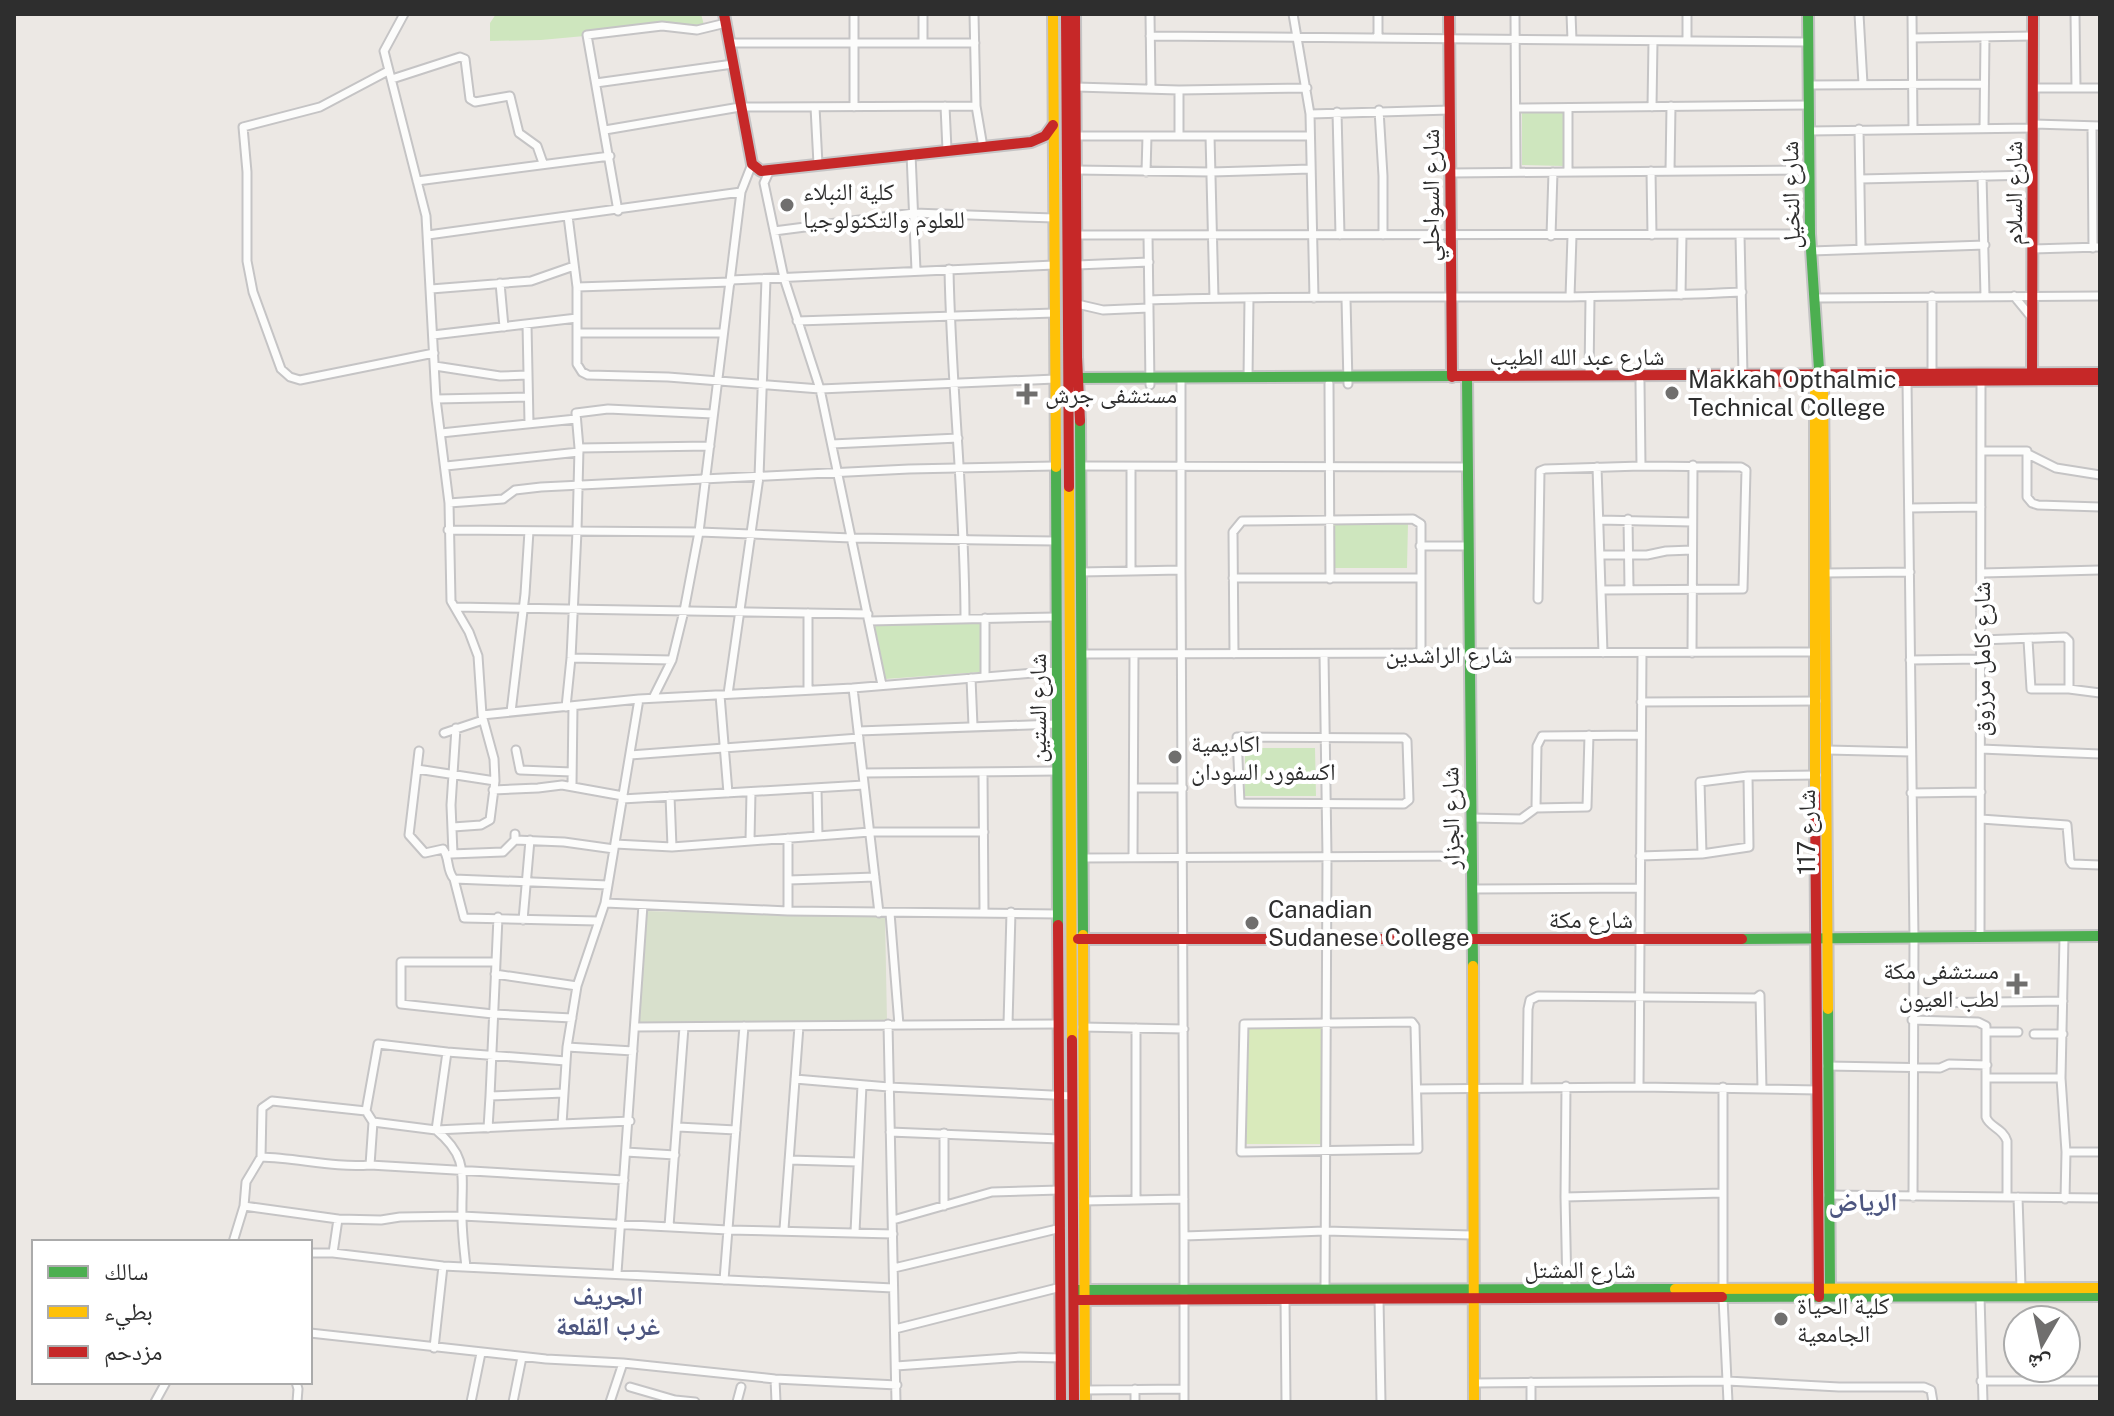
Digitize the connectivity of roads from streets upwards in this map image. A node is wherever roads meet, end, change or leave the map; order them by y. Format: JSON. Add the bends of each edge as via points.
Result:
{"nodes":[{"id":1,"x":404,"y":14,"type":"edge"},
{"id":2,"x":854,"y":14,"type":"edge"},
{"id":3,"x":923,"y":14,"type":"edge"},
{"id":4,"x":974,"y":14,"type":"edge"},
{"id":5,"x":1053,"y":14,"type":"edge"},
{"id":6,"x":1066,"y":14,"type":"edge"},
{"id":7,"x":1075,"y":14,"type":"edge"},
{"id":8,"x":1150,"y":14,"type":"edge"},
{"id":9,"x":1293,"y":14,"type":"edge"},
{"id":10,"x":1378,"y":14,"type":"edge"},
{"id":11,"x":1449,"y":14,"type":"edge"},
{"id":12,"x":1515,"y":14,"type":"edge"},
{"id":13,"x":1571,"y":14,"type":"edge"},
{"id":14,"x":1687,"y":14,"type":"edge"},
{"id":15,"x":1808,"y":14,"type":"edge"},
{"id":16,"x":1859,"y":14,"type":"edge"},
{"id":17,"x":1912,"y":14,"type":"edge"},
{"id":18,"x":2033,"y":14,"type":"edge"},
{"id":19,"x":2075,"y":14,"type":"edge"},
{"id":20,"x":725,"y":18,"type":"edge"},
{"id":21,"x":1150,"y":36,"type":"junction"},
{"id":22,"x":2033,"y":36,"type":"junction"},
{"id":23,"x":1297,"y":37,"type":"junction"},
{"id":24,"x":1985,"y":37,"type":"junction"},
{"id":25,"x":1378,"y":38,"type":"junction"},
{"id":26,"x":1913,"y":38,"type":"junction"},
{"id":27,"x":1449,"y":39,"type":"junction"},
{"id":28,"x":1516,"y":39,"type":"junction"},
{"id":29,"x":1572,"y":40,"type":"junction"},
{"id":30,"x":1653,"y":41,"type":"junction"},
{"id":31,"x":1687,"y":41,"type":"junction"},
{"id":32,"x":1808,"y":42,"type":"junction"},
{"id":33,"x":729,"y":43,"type":"junction"},
{"id":34,"x":854,"y":43,"type":"junction"},
{"id":35,"x":923,"y":43,"type":"junction"},
{"id":36,"x":975,"y":43,"type":"junction"},
{"id":37,"x":733,"y":64,"type":"junction"},
{"id":38,"x":390,"y":75,"type":"junction"},
{"id":39,"x":596,"y":83,"type":"junction"},
{"id":40,"x":1912,"y":83,"type":"junction"},
{"id":41,"x":1863,"y":84,"type":"junction"},
{"id":42,"x":1984,"y":84,"type":"junction"},
{"id":43,"x":1809,"y":85,"type":"junction"},
{"id":44,"x":1076,"y":87,"type":"junction"},
{"id":45,"x":1307,"y":88,"type":"junction"},
{"id":46,"x":2033,"y":88,"type":"junction"},
{"id":47,"x":2076,"y":88,"type":"junction"},
{"id":48,"x":2100,"y":88,"type":"edge"},
{"id":49,"x":1151,"y":89,"type":"junction"},
{"id":50,"x":1179,"y":90,"type":"junction"},
{"id":51,"x":1809,"y":105,"type":"junction"},
{"id":52,"x":945,"y":106,"type":"junction"},
{"id":53,"x":976,"y":106,"type":"junction"},
{"id":54,"x":1671,"y":106,"type":"junction"},
{"id":55,"x":740,"y":107,"type":"junction"},
{"id":56,"x":815,"y":107,"type":"junction"},
{"id":57,"x":854,"y":107,"type":"junction"},
{"id":58,"x":1652,"y":107,"type":"junction"},
{"id":59,"x":1516,"y":108,"type":"junction"},
{"id":60,"x":1568,"y":108,"type":"junction"},
{"id":61,"x":1379,"y":110,"type":"junction"},
{"id":62,"x":1450,"y":110,"type":"junction"},
{"id":63,"x":1337,"y":112,"type":"junction"},
{"id":64,"x":1310,"y":114,"type":"junction"},
{"id":65,"x":1054,"y":124,"type":"junction"},
{"id":66,"x":2034,"y":126,"type":"junction"},
{"id":67,"x":2096,"y":126,"type":"edge"},
{"id":68,"x":1984,"y":128,"type":"junction"},
{"id":69,"x":1859,"y":129,"type":"junction"},
{"id":70,"x":1913,"y":129,"type":"junction"},
{"id":71,"x":605,"y":130,"type":"junction"},
{"id":72,"x":1809,"y":131,"type":"junction"},
{"id":73,"x":1076,"y":136,"type":"junction"},
{"id":74,"x":1147,"y":136,"type":"junction"},
{"id":75,"x":1179,"y":136,"type":"junction"},
{"id":76,"x":1210,"y":136,"type":"junction"},
{"id":77,"x":1310,"y":136,"type":"junction"},
{"id":78,"x":1031,"y":142,"type":"junction"},
{"id":79,"x":983,"y":147,"type":"junction"},
{"id":80,"x":947,"y":150,"type":"junction"},
{"id":81,"x":911,"y":154,"type":"junction"},
{"id":82,"x":1054,"y":155,"type":"junction"},
{"id":83,"x":610,"y":156,"type":"junction"},
{"id":84,"x":543,"y":163,"type":"junction"},
{"id":85,"x":752,"y":164,"type":"junction"},
{"id":86,"x":818,"y":164,"type":"junction"},
{"id":87,"x":1310,"y":169,"type":"junction"},
{"id":88,"x":1076,"y":170,"type":"junction"},
{"id":89,"x":1809,"y":170,"type":"junction"},
{"id":90,"x":1651,"y":171,"type":"junction"},
{"id":91,"x":1670,"y":171,"type":"junction"},
{"id":92,"x":769,"y":172,"type":"junction"},
{"id":93,"x":1146,"y":172,"type":"junction"},
{"id":94,"x":1211,"y":172,"type":"junction"},
{"id":95,"x":1516,"y":172,"type":"junction"},
{"id":96,"x":1553,"y":172,"type":"junction"},
{"id":97,"x":1568,"y":172,"type":"junction"},
{"id":98,"x":1450,"y":173,"type":"junction"},
{"id":99,"x":2033,"y":175,"type":"junction"},
{"id":100,"x":1982,"y":176,"type":"junction"},
{"id":101,"x":2096,"y":178,"type":"edge"},
{"id":102,"x":1860,"y":179,"type":"junction"},
{"id":103,"x":417,"y":181,"type":"junction"},
{"id":104,"x":741,"y":192,"type":"junction"},
{"id":105,"x":1072,"y":202,"type":"junction"},
{"id":106,"x":618,"y":211,"type":"junction"},
{"id":107,"x":914,"y":213,"type":"junction"},
{"id":108,"x":568,"y":216,"type":"junction"},
{"id":109,"x":1054,"y":218,"type":"junction"},
{"id":110,"x":774,"y":231,"type":"junction"},
{"id":111,"x":1810,"y":234,"type":"junction"},
{"id":112,"x":428,"y":235,"type":"junction"},
{"id":113,"x":1076,"y":235,"type":"junction"},
{"id":114,"x":1148,"y":235,"type":"junction"},
{"id":115,"x":1340,"y":235,"type":"junction"},
{"id":116,"x":1383,"y":235,"type":"junction"},
{"id":117,"x":1451,"y":235,"type":"junction"},
{"id":118,"x":1652,"y":235,"type":"junction"},
{"id":119,"x":1682,"y":235,"type":"junction"},
{"id":120,"x":1740,"y":235,"type":"junction"},
{"id":121,"x":1214,"y":236,"type":"junction"},
{"id":122,"x":1313,"y":236,"type":"junction"},
{"id":123,"x":1551,"y":236,"type":"junction"},
{"id":124,"x":1572,"y":236,"type":"junction"},
{"id":125,"x":1985,"y":245,"type":"junction"},
{"id":126,"x":2096,"y":248,"type":"edge"},
{"id":127,"x":1861,"y":249,"type":"junction"},
{"id":128,"x":2033,"y":249,"type":"junction"},
{"id":129,"x":1811,"y":251,"type":"junction"},
{"id":130,"x":1149,"y":262,"type":"junction"},
{"id":131,"x":1054,"y":265,"type":"junction"},
{"id":132,"x":1077,"y":265,"type":"junction"},
{"id":133,"x":574,"y":266,"type":"junction"},
{"id":134,"x":949,"y":269,"type":"junction"},
{"id":135,"x":916,"y":270,"type":"junction"},
{"id":136,"x":784,"y":278,"type":"junction"},
{"id":137,"x":766,"y":279,"type":"junction"},
{"id":138,"x":731,"y":281,"type":"junction"},
{"id":139,"x":500,"y":283,"type":"junction"},
{"id":140,"x":577,"y":287,"type":"junction"},
{"id":141,"x":431,"y":289,"type":"junction"},
{"id":142,"x":1742,"y":292,"type":"junction"},
{"id":143,"x":1681,"y":295,"type":"junction"},
{"id":144,"x":1932,"y":296,"type":"junction"},
{"id":145,"x":1985,"y":296,"type":"junction"},
{"id":146,"x":2014,"y":296,"type":"junction"},
{"id":147,"x":2032,"y":296,"type":"junction"},
{"id":148,"x":2100,"y":296,"type":"edge"},
{"id":149,"x":1570,"y":297,"type":"junction"},
{"id":150,"x":1214,"y":298,"type":"junction"},
{"id":151,"x":1314,"y":298,"type":"junction"},
{"id":152,"x":1451,"y":298,"type":"junction"},
{"id":153,"x":1590,"y":298,"type":"junction"},
{"id":154,"x":1816,"y":298,"type":"junction"},
{"id":155,"x":1249,"y":299,"type":"junction"},
{"id":156,"x":1346,"y":299,"type":"junction"},
{"id":157,"x":1077,"y":304,"type":"junction"},
{"id":158,"x":1149,"y":304,"type":"junction"},
{"id":159,"x":1054,"y":313,"type":"junction"},
{"id":160,"x":950,"y":316,"type":"junction"},
{"id":161,"x":577,"y":318,"type":"junction"},
{"id":162,"x":2032,"y":318,"type":"junction"},
{"id":163,"x":797,"y":321,"type":"junction"},
{"id":164,"x":527,"y":324,"type":"junction"},
{"id":165,"x":504,"y":327,"type":"junction"},
{"id":166,"x":578,"y":333,"type":"junction"},
{"id":167,"x":723,"y":333,"type":"junction"},
{"id":168,"x":433,"y":335,"type":"junction"},
{"id":169,"x":434,"y":353,"type":"junction"},
{"id":170,"x":435,"y":366,"type":"junction"},
{"id":171,"x":2100,"y":373,"type":"edge"},
{"id":172,"x":1932,"y":374,"type":"junction"},
{"id":173,"x":528,"y":375,"type":"junction"},
{"id":174,"x":1743,"y":375,"type":"junction"},
{"id":175,"x":1589,"y":376,"type":"junction"},
{"id":176,"x":1819,"y":376,"type":"junction"},
{"id":177,"x":2032,"y":377,"type":"junction"},
{"id":178,"x":1248,"y":378,"type":"junction"},
{"id":179,"x":1703,"y":378,"type":"junction"},
{"id":180,"x":1452,"y":380,"type":"junction"},
{"id":181,"x":1467,"y":380,"type":"junction"},
{"id":182,"x":2100,"y":380,"type":"edge"},
{"id":183,"x":1348,"y":381,"type":"junction"},
{"id":184,"x":1907,"y":381,"type":"junction"},
{"id":185,"x":1981,"y":381,"type":"junction"},
{"id":186,"x":717,"y":382,"type":"junction"},
{"id":187,"x":953,"y":382,"type":"junction"},
{"id":188,"x":1074,"y":382,"type":"junction"},
{"id":189,"x":1150,"y":382,"type":"junction"},
{"id":190,"x":1182,"y":382,"type":"junction"},
{"id":191,"x":1640,"y":382,"type":"junction"},
{"id":192,"x":1055,"y":383,"type":"junction"},
{"id":193,"x":1329,"y":384,"type":"junction"},
{"id":194,"x":761,"y":386,"type":"junction"},
{"id":195,"x":820,"y":389,"type":"junction"},
{"id":196,"x":528,"y":397,"type":"junction"},
{"id":197,"x":436,"y":399,"type":"junction"},
{"id":198,"x":713,"y":414,"type":"junction"},
{"id":199,"x":576,"y":419,"type":"junction"},
{"id":200,"x":529,"y":423,"type":"junction"},
{"id":201,"x":441,"y":433,"type":"junction"},
{"id":202,"x":958,"y":438,"type":"junction"},
{"id":203,"x":832,"y":444,"type":"junction"},
{"id":204,"x":710,"y":446,"type":"junction"},
{"id":205,"x":579,"y":450,"type":"junction"},
{"id":206,"x":1981,"y":451,"type":"junction"},
{"id":207,"x":2028,"y":454,"type":"junction"},
{"id":208,"x":1180,"y":465,"type":"junction"},
{"id":209,"x":1693,"y":465,"type":"junction"},
{"id":210,"x":446,"y":466,"type":"junction"},
{"id":211,"x":1055,"y":466,"type":"junction"},
{"id":212,"x":1080,"y":466,"type":"junction"},
{"id":213,"x":1641,"y":466,"type":"junction"},
{"id":214,"x":1131,"y":467,"type":"junction"},
{"id":215,"x":1329,"y":467,"type":"junction"},
{"id":216,"x":1468,"y":467,"type":"junction"},
{"id":217,"x":1597,"y":467,"type":"junction"},
{"id":218,"x":960,"y":468,"type":"junction"},
{"id":219,"x":839,"y":474,"type":"junction"},
{"id":220,"x":2100,"y":475,"type":"edge"},
{"id":221,"x":759,"y":477,"type":"junction"},
{"id":222,"x":706,"y":479,"type":"junction"},
{"id":223,"x":578,"y":486,"type":"junction"},
{"id":224,"x":449,"y":503,"type":"junction"},
{"id":225,"x":1981,"y":507,"type":"junction"},
{"id":226,"x":2100,"y":507,"type":"edge"},
{"id":227,"x":1909,"y":508,"type":"junction"},
{"id":228,"x":1075,"y":509,"type":"junction"},
{"id":229,"x":1330,"y":519,"type":"junction"},
{"id":230,"x":1628,"y":519,"type":"junction"},
{"id":231,"x":1599,"y":520,"type":"junction"},
{"id":232,"x":1692,"y":522,"type":"junction"},
{"id":233,"x":448,"y":530,"type":"junction"},
{"id":234,"x":529,"y":531,"type":"junction"},
{"id":235,"x":577,"y":531,"type":"junction"},
{"id":236,"x":699,"y":532,"type":"junction"},
{"id":237,"x":751,"y":534,"type":"junction"},
{"id":238,"x":852,"y":538,"type":"junction"},
{"id":239,"x":965,"y":539,"type":"junction"},
{"id":240,"x":1056,"y":541,"type":"junction"},
{"id":241,"x":1420,"y":546,"type":"junction"},
{"id":242,"x":1468,"y":546,"type":"junction"},
{"id":243,"x":1692,"y":550,"type":"junction"},
{"id":244,"x":1600,"y":555,"type":"junction"},
{"id":245,"x":1629,"y":555,"type":"junction"},
{"id":246,"x":1131,"y":570,"type":"junction"},
{"id":247,"x":1181,"y":570,"type":"junction"},
{"id":248,"x":2100,"y":570,"type":"edge"},
{"id":249,"x":1081,"y":572,"type":"junction"},
{"id":250,"x":1910,"y":572,"type":"junction"},
{"id":251,"x":1825,"y":573,"type":"junction"},
{"id":252,"x":1981,"y":573,"type":"junction"},
{"id":253,"x":1233,"y":578,"type":"junction"},
{"id":254,"x":1421,"y":578,"type":"junction"},
{"id":255,"x":1330,"y":579,"type":"junction"},
{"id":256,"x":1629,"y":588,"type":"junction"},
{"id":257,"x":1692,"y":588,"type":"junction"},
{"id":258,"x":1601,"y":590,"type":"junction"},
{"id":259,"x":1538,"y":599,"type":"dead end"},
{"id":260,"x":455,"y":607,"type":"junction"},
{"id":261,"x":522,"y":608,"type":"junction"},
{"id":262,"x":572,"y":609,"type":"junction"},
{"id":263,"x":684,"y":611,"type":"junction"},
{"id":264,"x":739,"y":612,"type":"junction"},
{"id":265,"x":808,"y":613,"type":"junction"},
{"id":266,"x":1056,"y":617,"type":"junction"},
{"id":267,"x":868,"y":618,"type":"junction"},
{"id":268,"x":985,"y":618,"type":"junction"},
{"id":269,"x":965,"y":619,"type":"junction"},
{"id":270,"x":1981,"y":640,"type":"junction"},
{"id":271,"x":2028,"y":640,"type":"junction"},
{"id":272,"x":1057,"y":651,"type":"junction"},
{"id":273,"x":1076,"y":652,"type":"junction"},
{"id":274,"x":1816,"y":652,"type":"junction"},
{"id":275,"x":1603,"y":653,"type":"junction"},
{"id":276,"x":1642,"y":653,"type":"junction"},
{"id":277,"x":1692,"y":653,"type":"junction"},
{"id":278,"x":1134,"y":654,"type":"junction"},
{"id":279,"x":1183,"y":654,"type":"junction"},
{"id":280,"x":1234,"y":654,"type":"junction"},
{"id":281,"x":1324,"y":654,"type":"junction"},
{"id":282,"x":1421,"y":654,"type":"junction"},
{"id":283,"x":1468,"y":655,"type":"junction"},
{"id":284,"x":571,"y":658,"type":"junction"},
{"id":285,"x":1981,"y":659,"type":"junction"},
{"id":286,"x":672,"y":660,"type":"junction"},
{"id":287,"x":1910,"y":660,"type":"junction"},
{"id":288,"x":1057,"y":671,"type":"junction"},
{"id":289,"x":1822,"y":673,"type":"junction"},
{"id":290,"x":985,"y":677,"type":"junction"},
{"id":291,"x":971,"y":678,"type":"junction"},
{"id":292,"x":882,"y":685,"type":"junction"},
{"id":293,"x":853,"y":688,"type":"junction"},
{"id":294,"x":2069,"y":689,"type":"junction"},
{"id":295,"x":808,"y":690,"type":"junction"},
{"id":296,"x":2100,"y":693,"type":"edge"},
{"id":297,"x":724,"y":694,"type":"junction"},
{"id":298,"x":653,"y":698,"type":"junction"},
{"id":299,"x":639,"y":699,"type":"junction"},
{"id":300,"x":1817,"y":701,"type":"junction"},
{"id":301,"x":1641,"y":702,"type":"junction"},
{"id":302,"x":569,"y":706,"type":"junction"},
{"id":303,"x":511,"y":712,"type":"junction"},
{"id":304,"x":483,"y":718,"type":"junction"},
{"id":305,"x":1057,"y":724,"type":"junction"},
{"id":306,"x":973,"y":726,"type":"junction"},
{"id":307,"x":456,"y":728,"type":"junction"},
{"id":308,"x":444,"y":733,"type":"dead end"},
{"id":309,"x":859,"y":734,"type":"junction"},
{"id":310,"x":1589,"y":735,"type":"junction"},
{"id":311,"x":1641,"y":735,"type":"junction"},
{"id":312,"x":1325,"y":737,"type":"junction"},
{"id":313,"x":724,"y":748,"type":"junction"},
{"id":314,"x":1981,"y":749,"type":"junction"},
{"id":315,"x":516,"y":750,"type":"dead end"},
{"id":316,"x":1827,"y":750,"type":"junction"},
{"id":317,"x":419,"y":751,"type":"dead end"},
{"id":318,"x":1911,"y":752,"type":"junction"},
{"id":319,"x":2100,"y":754,"type":"edge"},
{"id":320,"x":630,"y":755,"type":"junction"},
{"id":321,"x":417,"y":769,"type":"junction"},
{"id":322,"x":1057,"y":771,"type":"junction"},
{"id":323,"x":572,"y":772,"type":"junction"},
{"id":324,"x":983,"y":772,"type":"junction"},
{"id":325,"x":863,"y":773,"type":"junction"},
{"id":326,"x":1817,"y":775,"type":"junction"},
{"id":327,"x":454,"y":776,"type":"junction"},
{"id":328,"x":1748,"y":776,"type":"junction"},
{"id":329,"x":1076,"y":779,"type":"junction"},
{"id":330,"x":572,"y":785,"type":"junction"},
{"id":331,"x":864,"y":785,"type":"junction"},
{"id":332,"x":494,"y":786,"type":"junction"},
{"id":333,"x":817,"y":788,"type":"junction"},
{"id":334,"x":1134,"y":788,"type":"junction"},
{"id":335,"x":1183,"y":788,"type":"junction"},
{"id":336,"x":751,"y":792,"type":"junction"},
{"id":337,"x":1981,"y":792,"type":"junction"},
{"id":338,"x":728,"y":793,"type":"junction"},
{"id":339,"x":1911,"y":793,"type":"junction"},
{"id":340,"x":670,"y":796,"type":"junction"},
{"id":341,"x":623,"y":797,"type":"junction"},
{"id":342,"x":1327,"y":802,"type":"junction"},
{"id":343,"x":1536,"y":808,"type":"junction"},
{"id":344,"x":1470,"y":818,"type":"junction"},
{"id":345,"x":1981,"y":819,"type":"junction"},
{"id":346,"x":453,"y":827,"type":"junction"},
{"id":347,"x":870,"y":832,"type":"junction"},
{"id":348,"x":984,"y":832,"type":"junction"},
{"id":349,"x":818,"y":836,"type":"junction"},
{"id":350,"x":788,"y":838,"type":"junction"},
{"id":351,"x":530,"y":840,"type":"junction"},
{"id":352,"x":750,"y":840,"type":"junction"},
{"id":353,"x":614,"y":847,"type":"junction"},
{"id":354,"x":672,"y":847,"type":"junction"},
{"id":355,"x":450,"y":854,"type":"junction"},
{"id":356,"x":1702,"y":854,"type":"junction"},
{"id":357,"x":1327,"y":856,"type":"junction"},
{"id":358,"x":1471,"y":856,"type":"junction"},
{"id":359,"x":1640,"y":856,"type":"junction"},
{"id":360,"x":1133,"y":857,"type":"junction"},
{"id":361,"x":1183,"y":857,"type":"junction"},
{"id":362,"x":1082,"y":858,"type":"junction"},
{"id":363,"x":2100,"y":865,"type":"edge"},
{"id":364,"x":875,"y":877,"type":"junction"},
{"id":365,"x":454,"y":879,"type":"junction"},
{"id":366,"x":789,"y":880,"type":"junction"},
{"id":367,"x":526,"y":881,"type":"junction"},
{"id":368,"x":608,"y":885,"type":"junction"},
{"id":369,"x":1640,"y":888,"type":"junction"},
{"id":370,"x":1472,"y":889,"type":"junction"},
{"id":371,"x":605,"y":903,"type":"junction"},
{"id":372,"x":643,"y":905,"type":"junction"},
{"id":373,"x":788,"y":911,"type":"junction"},
{"id":374,"x":1011,"y":912,"type":"junction"},
{"id":375,"x":1472,"y":912,"type":"junction"},
{"id":376,"x":879,"y":913,"type":"junction"},
{"id":377,"x":890,"y":913,"type":"junction"},
{"id":378,"x":984,"y":913,"type":"junction"},
{"id":379,"x":1058,"y":914,"type":"junction"},
{"id":380,"x":498,"y":917,"type":"junction"},
{"id":381,"x":523,"y":920,"type":"junction"},
{"id":382,"x":598,"y":921,"type":"junction"},
{"id":383,"x":2100,"y":936,"type":"edge"},
{"id":384,"x":1980,"y":937,"type":"junction"},
{"id":385,"x":2064,"y":937,"type":"junction"},
{"id":386,"x":1473,"y":938,"type":"junction"},
{"id":387,"x":1490,"y":938,"type":"junction"},
{"id":388,"x":1914,"y":938,"type":"junction"},
{"id":389,"x":1059,"y":939,"type":"junction"},
{"id":390,"x":1077,"y":939,"type":"junction"},
{"id":391,"x":1821,"y":939,"type":"junction"},
{"id":392,"x":1183,"y":940,"type":"junction"},
{"id":393,"x":1327,"y":940,"type":"junction"},
{"id":394,"x":1639,"y":940,"type":"junction"},
{"id":395,"x":494,"y":962,"type":"junction"},
{"id":396,"x":495,"y":974,"type":"junction"},
{"id":397,"x":577,"y":986,"type":"junction"},
{"id":398,"x":1639,"y":998,"type":"junction"},
{"id":399,"x":2063,"y":1001,"type":"junction"},
{"id":400,"x":1912,"y":1003,"type":"junction"},
{"id":401,"x":493,"y":1014,"type":"junction"},
{"id":402,"x":572,"y":1018,"type":"junction"},
{"id":403,"x":1912,"y":1020,"type":"junction"},
{"id":404,"x":888,"y":1024,"type":"junction"},
{"id":405,"x":1008,"y":1024,"type":"junction"},
{"id":406,"x":1059,"y":1024,"type":"junction"},
{"id":407,"x":1326,"y":1024,"type":"junction"},
{"id":408,"x":899,"y":1025,"type":"junction"},
{"id":409,"x":744,"y":1026,"type":"junction"},
{"id":410,"x":799,"y":1026,"type":"junction"},
{"id":411,"x":635,"y":1027,"type":"junction"},
{"id":412,"x":684,"y":1027,"type":"junction"},
{"id":413,"x":1082,"y":1027,"type":"junction"},
{"id":414,"x":1136,"y":1028,"type":"junction"},
{"id":415,"x":1184,"y":1029,"type":"junction"},
{"id":416,"x":1987,"y":1032,"type":"junction"},
{"id":417,"x":2018,"y":1032,"type":"dead end"},
{"id":418,"x":2034,"y":1034,"type":"dead end"},
{"id":419,"x":2063,"y":1034,"type":"junction"},
{"id":420,"x":567,"y":1047,"type":"junction"},
{"id":421,"x":633,"y":1051,"type":"junction"},
{"id":422,"x":447,"y":1052,"type":"junction"},
{"id":423,"x":491,"y":1055,"type":"junction"},
{"id":424,"x":566,"y":1061,"type":"junction"},
{"id":425,"x":1987,"y":1065,"type":"junction"},
{"id":426,"x":1827,"y":1066,"type":"junction"},
{"id":427,"x":1912,"y":1067,"type":"junction"},
{"id":428,"x":1987,"y":1078,"type":"junction"},
{"id":429,"x":2061,"y":1078,"type":"junction"},
{"id":430,"x":795,"y":1079,"type":"junction"},
{"id":431,"x":862,"y":1085,"type":"junction"},
{"id":432,"x":1566,"y":1086,"type":"junction"},
{"id":433,"x":889,"y":1087,"type":"junction"},
{"id":434,"x":1527,"y":1087,"type":"junction"},
{"id":435,"x":1639,"y":1087,"type":"junction"},
{"id":436,"x":1723,"y":1087,"type":"junction"},
{"id":437,"x":1417,"y":1089,"type":"junction"},
{"id":438,"x":1471,"y":1089,"type":"junction"},
{"id":439,"x":1762,"y":1089,"type":"junction"},
{"id":440,"x":1818,"y":1090,"type":"junction"},
{"id":441,"x":564,"y":1093,"type":"junction"},
{"id":442,"x":1060,"y":1095,"type":"junction"},
{"id":443,"x":490,"y":1096,"type":"junction"},
{"id":444,"x":1072,"y":1096,"type":"junction"},
{"id":445,"x":366,"y":1111,"type":"junction"},
{"id":446,"x":1823,"y":1112,"type":"junction"},
{"id":447,"x":1060,"y":1116,"type":"junction"},
{"id":448,"x":1072,"y":1116,"type":"junction"},
{"id":449,"x":630,"y":1121,"type":"junction"},
{"id":450,"x":373,"y":1122,"type":"junction"},
{"id":451,"x":562,"y":1124,"type":"junction"},
{"id":452,"x":678,"y":1127,"type":"junction"},
{"id":453,"x":488,"y":1128,"type":"junction"},
{"id":454,"x":436,"y":1130,"type":"junction"},
{"id":455,"x":736,"y":1130,"type":"junction"},
{"id":456,"x":890,"y":1132,"type":"junction"},
{"id":457,"x":944,"y":1133,"type":"junction"},
{"id":458,"x":1060,"y":1139,"type":"junction"},
{"id":459,"x":626,"y":1152,"type":"junction"},
{"id":460,"x":1326,"y":1152,"type":"junction"},
{"id":461,"x":2066,"y":1152,"type":"junction"},
{"id":462,"x":2100,"y":1152,"type":"edge"},
{"id":463,"x":675,"y":1155,"type":"junction"},
{"id":464,"x":261,"y":1157,"type":"junction"},
{"id":465,"x":789,"y":1160,"type":"junction"},
{"id":466,"x":858,"y":1162,"type":"junction"},
{"id":467,"x":370,"y":1165,"type":"junction"},
{"id":468,"x":463,"y":1171,"type":"junction"},
{"id":469,"x":624,"y":1180,"type":"junction"},
{"id":470,"x":1060,"y":1190,"type":"junction"},
{"id":471,"x":1723,"y":1193,"type":"junction"},
{"id":472,"x":1828,"y":1195,"type":"junction"},
{"id":473,"x":1565,"y":1197,"type":"junction"},
{"id":474,"x":1913,"y":1197,"type":"junction"},
{"id":475,"x":2007,"y":1197,"type":"junction"},
{"id":476,"x":2018,"y":1197,"type":"junction"},
{"id":477,"x":2100,"y":1198,"type":"edge"},
{"id":478,"x":1184,"y":1199,"type":"junction"},
{"id":479,"x":2065,"y":1199,"type":"junction"},
{"id":480,"x":1136,"y":1200,"type":"junction"},
{"id":481,"x":1083,"y":1201,"type":"junction"},
{"id":482,"x":244,"y":1206,"type":"junction"},
{"id":483,"x":944,"y":1206,"type":"junction"},
{"id":484,"x":462,"y":1216,"type":"junction"},
{"id":485,"x":338,"y":1219,"type":"junction"},
{"id":486,"x":893,"y":1220,"type":"junction"},
{"id":487,"x":620,"y":1223,"type":"junction"},
{"id":488,"x":669,"y":1226,"type":"junction"},
{"id":489,"x":1061,"y":1228,"type":"junction"},
{"id":490,"x":784,"y":1229,"type":"junction"},
{"id":491,"x":728,"y":1230,"type":"junction"},
{"id":492,"x":1325,"y":1231,"type":"junction"},
{"id":493,"x":855,"y":1232,"type":"junction"},
{"id":494,"x":893,"y":1234,"type":"junction"},
{"id":495,"x":1471,"y":1235,"type":"junction"},
{"id":496,"x":1184,"y":1236,"type":"junction"},
{"id":497,"x":234,"y":1240,"type":"edge"},
{"id":498,"x":312,"y":1253,"type":"edge"},
{"id":499,"x":333,"y":1253,"type":"junction"},
{"id":500,"x":443,"y":1266,"type":"junction"},
{"id":501,"x":1824,"y":1266,"type":"junction"},
{"id":502,"x":466,"y":1267,"type":"junction"},
{"id":503,"x":894,"y":1268,"type":"junction"},
{"id":504,"x":617,"y":1273,"type":"junction"},
{"id":505,"x":724,"y":1280,"type":"junction"},
{"id":506,"x":1061,"y":1287,"type":"junction"},
{"id":507,"x":893,"y":1288,"type":"junction"},
{"id":508,"x":2021,"y":1288,"type":"junction"},
{"id":509,"x":2100,"y":1288,"type":"edge"},
{"id":510,"x":1325,"y":1289,"type":"junction"},
{"id":511,"x":1567,"y":1289,"type":"junction"},
{"id":512,"x":1723,"y":1293,"type":"junction"},
{"id":513,"x":1824,"y":1293,"type":"junction"},
{"id":514,"x":1185,"y":1294,"type":"junction"},
{"id":515,"x":1473,"y":1294,"type":"junction"},
{"id":516,"x":1078,"y":1295,"type":"junction"},
{"id":517,"x":1980,"y":1296,"type":"junction"},
{"id":518,"x":2100,"y":1296,"type":"edge"},
{"id":519,"x":1285,"y":1299,"type":"junction"},
{"id":520,"x":1379,"y":1299,"type":"junction"},
{"id":521,"x":1061,"y":1300,"type":"junction"},
{"id":522,"x":895,"y":1329,"type":"junction"},
{"id":523,"x":312,"y":1333,"type":"edge"},
{"id":524,"x":434,"y":1348,"type":"junction"},
{"id":525,"x":481,"y":1353,"type":"junction"},
{"id":526,"x":522,"y":1357,"type":"junction"},
{"id":527,"x":1061,"y":1358,"type":"junction"},
{"id":528,"x":623,"y":1363,"type":"junction"},
{"id":529,"x":896,"y":1366,"type":"junction"},
{"id":530,"x":775,"y":1379,"type":"junction"},
{"id":531,"x":1727,"y":1381,"type":"junction"},
{"id":532,"x":1981,"y":1381,"type":"junction"},
{"id":533,"x":2100,"y":1381,"type":"edge"},
{"id":534,"x":1531,"y":1382,"type":"junction"},
{"id":535,"x":1474,"y":1383,"type":"junction"},
{"id":536,"x":165,"y":1384,"type":"edge"},
{"id":537,"x":897,"y":1385,"type":"junction"},
{"id":538,"x":630,"y":1387,"type":"dead end"},
{"id":539,"x":741,"y":1387,"type":"dead end"},
{"id":540,"x":1135,"y":1389,"type":"junction"},
{"id":541,"x":1184,"y":1389,"type":"junction"},
{"id":542,"x":1085,"y":1390,"type":"junction"},
{"id":543,"x":155,"y":1402,"type":"edge"},
{"id":544,"x":471,"y":1402,"type":"edge"},
{"id":545,"x":513,"y":1402,"type":"edge"},
{"id":546,"x":610,"y":1402,"type":"edge"},
{"id":547,"x":695,"y":1402,"type":"edge"},
{"id":548,"x":737,"y":1402,"type":"edge"},
{"id":549,"x":776,"y":1402,"type":"edge"},
{"id":550,"x":896,"y":1402,"type":"edge"},
{"id":551,"x":1061,"y":1402,"type":"edge"},
{"id":552,"x":1074,"y":1402,"type":"edge"},
{"id":553,"x":1085,"y":1402,"type":"edge"},
{"id":554,"x":1135,"y":1402,"type":"edge"},
{"id":555,"x":1184,"y":1402,"type":"edge"},
{"id":556,"x":1286,"y":1402,"type":"edge"},
{"id":557,"x":1381,"y":1402,"type":"edge"},
{"id":558,"x":1474,"y":1402,"type":"edge"},
{"id":559,"x":1531,"y":1402,"type":"edge"},
{"id":560,"x":1728,"y":1402,"type":"edge"},
{"id":561,"x":1933,"y":1402,"type":"edge"},
{"id":562,"x":1983,"y":1402,"type":"edge"}],
"edges":[{"from":1,"to":38,"type":"street","via":[[384,51]]},
{"from":2,"to":34,"type":"street"},
{"from":3,"to":35,"type":"street"},
{"from":4,"to":36,"type":"street"},
{"from":5,"to":65,"type":"street","name":"شارع الستين"},
{"from":6,"to":105,"type":"street","name":"شارع الستين"},
{"from":7,"to":44,"type":"street"},
{"from":8,"to":21,"type":"street"},
{"from":9,"to":23,"type":"street"},
{"from":10,"to":25,"type":"street"},
{"from":11,"to":27,"type":"street","name":"شارع السواحلي"},
{"from":12,"to":28,"type":"street"},
{"from":13,"to":29,"type":"street"},
{"from":14,"to":31,"type":"street"},
{"from":15,"to":32,"type":"street","name":"شارع النخيل"},
{"from":16,"to":41,"type":"street"},
{"from":17,"to":26,"type":"street"},
{"from":18,"to":22,"type":"street","name":"شارع السلام"},
{"from":19,"to":47,"type":"street"},
{"from":20,"to":33,"type":"street"},
{"from":20,"to":39,"type":"street","via":[[697,30],[662,26],[589,33]]},
{"from":21,"to":23,"type":"street"},
{"from":21,"to":49,"type":"street"},
{"from":22,"to":24,"type":"street"},
{"from":22,"to":46,"type":"street","name":"شارع السلام"},
{"from":23,"to":25,"type":"street"},
{"from":23,"to":45,"type":"street"},
{"from":24,"to":26,"type":"street"},
{"from":24,"to":42,"type":"street"},
{"from":25,"to":27,"type":"street"},
{"from":26,"to":40,"type":"street"},
{"from":27,"to":28,"type":"street"},
{"from":27,"to":62,"type":"street","name":"شارع السواحلي"},
{"from":28,"to":29,"type":"street"},
{"from":28,"to":59,"type":"street"},
{"from":29,"to":30,"type":"street"},
{"from":30,"to":31,"type":"street"},
{"from":30,"to":58,"type":"street"},
{"from":31,"to":32,"type":"street"},
{"from":32,"to":43,"type":"street","name":"شارع النخيل"},
{"from":33,"to":34,"type":"street"},
{"from":33,"to":37,"type":"street"},
{"from":34,"to":35,"type":"street"},
{"from":34,"to":57,"type":"street"},
{"from":35,"to":36,"type":"street"},
{"from":36,"to":53,"type":"street"},
{"from":37,"to":39,"type":"street"},
{"from":37,"to":55,"type":"street"},
{"from":38,"to":84,"type":"street","via":[[465,59],[470,99],[510,96],[519,133],[537,146]]},
{"from":38,"to":103,"type":"street"},
{"from":38,"to":169,"type":"street","via":[[320,107],[243,127],[247,261],[281,369],[290,377],[300,380]]},
{"from":39,"to":71,"type":"street"},
{"from":40,"to":41,"type":"street"},
{"from":40,"to":42,"type":"street"},
{"from":40,"to":70,"type":"street"},
{"from":41,"to":43,"type":"street"},
{"from":42,"to":68,"type":"street"},
{"from":43,"to":51,"type":"street","name":"شارع النخيل"},
{"from":44,"to":49,"type":"street"},
{"from":44,"to":73,"type":"street"},
{"from":45,"to":50,"type":"street"},
{"from":45,"to":64,"type":"street"},
{"from":46,"to":47,"type":"street"},
{"from":46,"to":66,"type":"street","name":"شارع السلام"},
{"from":47,"to":48,"type":"street"},
{"from":49,"to":50,"type":"street"},
{"from":50,"to":75,"type":"street"},
{"from":51,"to":54,"type":"street"},
{"from":51,"to":72,"type":"street","name":"شارع النخيل"},
{"from":52,"to":53,"type":"street"},
{"from":52,"to":57,"type":"street"},
{"from":52,"to":80,"type":"street"},
{"from":53,"to":79,"type":"street"},
{"from":54,"to":58,"type":"street"},
{"from":54,"to":91,"type":"street"},
{"from":55,"to":56,"type":"street"},
{"from":55,"to":71,"type":"street"},
{"from":55,"to":85,"type":"street"},
{"from":56,"to":57,"type":"street"},
{"from":56,"to":86,"type":"street"},
{"from":58,"to":60,"type":"street"},
{"from":59,"to":60,"type":"street"},
{"from":59,"to":95,"type":"street"},
{"from":60,"to":97,"type":"street"},
{"from":61,"to":62,"type":"street"},
{"from":61,"to":63,"type":"street"},
{"from":61,"to":116,"type":"street"},
{"from":62,"to":98,"type":"street","name":"شارع السواحلي"},
{"from":63,"to":64,"type":"street"},
{"from":63,"to":115,"type":"street"},
{"from":64,"to":77,"type":"street"},
{"from":65,"to":78,"type":"street"},
{"from":65,"to":82,"type":"street","name":"شارع الستين"},
{"from":66,"to":67,"type":"street"},
{"from":66,"to":68,"type":"street"},
{"from":66,"to":99,"type":"street","name":"شارع السلام"},
{"from":67,"to":101,"type":"street"},
{"from":68,"to":70,"type":"street"},
{"from":69,"to":70,"type":"street"},
{"from":69,"to":72,"type":"street"},
{"from":69,"to":102,"type":"street"},
{"from":71,"to":83,"type":"street"},
{"from":72,"to":89,"type":"street","name":"شارع النخيل"},
{"from":73,"to":74,"type":"street"},
{"from":73,"to":88,"type":"street"},
{"from":74,"to":75,"type":"street"},
{"from":74,"to":93,"type":"street"},
{"from":75,"to":76,"type":"street"},
{"from":76,"to":77,"type":"street"},
{"from":76,"to":94,"type":"street"},
{"from":77,"to":87,"type":"street"},
{"from":78,"to":79,"type":"street"},
{"from":78,"to":82,"type":"street","via":[[1048,146]]},
{"from":79,"to":80,"type":"street"},
{"from":80,"to":81,"type":"street"},
{"from":81,"to":86,"type":"street"},
{"from":81,"to":107,"type":"street"},
{"from":82,"to":109,"type":"street","name":"شارع الستين"},
{"from":83,"to":84,"type":"street"},
{"from":83,"to":106,"type":"street"},
{"from":84,"to":103,"type":"street"},
{"from":85,"to":92,"type":"street"},
{"from":85,"to":104,"type":"street"},
{"from":86,"to":92,"type":"street"},
{"from":87,"to":94,"type":"street"},
{"from":87,"to":122,"type":"street"},
{"from":88,"to":93,"type":"street"},
{"from":88,"to":105,"type":"street"},
{"from":89,"to":91,"type":"street"},
{"from":89,"to":111,"type":"street","name":"شارع النخيل"},
{"from":90,"to":91,"type":"street"},
{"from":90,"to":97,"type":"street"},
{"from":90,"to":118,"type":"street"},
{"from":92,"to":110,"type":"street","via":[[764,183]]},
{"from":93,"to":94,"type":"street"},
{"from":94,"to":121,"type":"street"},
{"from":95,"to":96,"type":"street"},
{"from":95,"to":98,"type":"street"},
{"from":96,"to":97,"type":"street"},
{"from":96,"to":123,"type":"street"},
{"from":98,"to":117,"type":"street","name":"شارع السواحلي"},
{"from":99,"to":100,"type":"street"},
{"from":99,"to":128,"type":"street","name":"شارع السلام"},
{"from":100,"to":102,"type":"street"},
{"from":100,"to":125,"type":"street"},
{"from":101,"to":126,"type":"street"},
{"from":102,"to":127,"type":"street"},
{"from":103,"to":112,"type":"street"},
{"from":104,"to":106,"type":"street"},
{"from":104,"to":138,"type":"street"},
{"from":105,"to":113,"type":"street"},
{"from":105,"to":188,"type":"street","name":"شارع الستين"},
{"from":106,"to":108,"type":"street"},
{"from":107,"to":109,"type":"street"},
{"from":107,"to":110,"type":"street"},
{"from":107,"to":135,"type":"street"},
{"from":108,"to":112,"type":"street"},
{"from":108,"to":133,"type":"street"},
{"from":109,"to":131,"type":"street","name":"شارع الستين"},
{"from":110,"to":136,"type":"street"},
{"from":111,"to":120,"type":"street"},
{"from":111,"to":129,"type":"street","name":"شارع النخيل"},
{"from":112,"to":141,"type":"street"},
{"from":113,"to":114,"type":"street"},
{"from":113,"to":132,"type":"street"},
{"from":114,"to":121,"type":"street"},
{"from":114,"to":130,"type":"street"},
{"from":115,"to":116,"type":"street"},
{"from":115,"to":122,"type":"street"},
{"from":116,"to":117,"type":"street"},
{"from":117,"to":123,"type":"street"},
{"from":117,"to":152,"type":"street","name":"شارع السواحلي"},
{"from":118,"to":119,"type":"street"},
{"from":118,"to":124,"type":"street"},
{"from":119,"to":120,"type":"street"},
{"from":119,"to":143,"type":"street"},
{"from":120,"to":142,"type":"street"},
{"from":121,"to":122,"type":"street"},
{"from":121,"to":150,"type":"street"},
{"from":122,"to":151,"type":"street"},
{"from":123,"to":124,"type":"street"},
{"from":124,"to":149,"type":"street"},
{"from":125,"to":127,"type":"street"},
{"from":125,"to":145,"type":"street"},
{"from":126,"to":128,"type":"street"},
{"from":127,"to":129,"type":"street"},
{"from":128,"to":147,"type":"street","name":"شارع السلام"},
{"from":129,"to":154,"type":"street","name":"شارع النخيل"},
{"from":130,"to":132,"type":"street"},
{"from":130,"to":158,"type":"street"},
{"from":131,"to":134,"type":"street"},
{"from":131,"to":159,"type":"street","name":"شارع الستين"},
{"from":132,"to":157,"type":"street"},
{"from":133,"to":139,"type":"street","via":[[531,281]]},
{"from":133,"to":140,"type":"street"},
{"from":134,"to":135,"type":"street"},
{"from":134,"to":160,"type":"street"},
{"from":135,"to":136,"type":"street"},
{"from":136,"to":137,"type":"street"},
{"from":136,"to":163,"type":"street"},
{"from":137,"to":138,"type":"street"},
{"from":137,"to":194,"type":"street"},
{"from":138,"to":140,"type":"street"},
{"from":138,"to":167,"type":"street"},
{"from":139,"to":141,"type":"street"},
{"from":139,"to":165,"type":"street"},
{"from":140,"to":161,"type":"street"},
{"from":141,"to":168,"type":"street"},
{"from":142,"to":143,"type":"street"},
{"from":142,"to":174,"type":"street"},
{"from":143,"to":153,"type":"street"},
{"from":144,"to":145,"type":"street"},
{"from":144,"to":154,"type":"street"},
{"from":144,"to":172,"type":"street"},
{"from":145,"to":146,"type":"street"},
{"from":146,"to":147,"type":"street"},
{"from":146,"to":162,"type":"street"},
{"from":147,"to":148,"type":"street"},
{"from":147,"to":162,"type":"street","name":"شارع السلام"},
{"from":149,"to":152,"type":"street"},
{"from":149,"to":153,"type":"street"},
{"from":150,"to":155,"type":"street"},
{"from":150,"to":158,"type":"street"},
{"from":151,"to":155,"type":"street"},
{"from":151,"to":156,"type":"street"},
{"from":152,"to":156,"type":"street"},
{"from":152,"to":180,"type":"street","name":"شارع السواحلي"},
{"from":153,"to":175,"type":"street"},
{"from":154,"to":176,"type":"street","name":"شارع النخيل"},
{"from":155,"to":178,"type":"street"},
{"from":156,"to":183,"type":"street"},
{"from":157,"to":158,"type":"street","via":[[1103,310]]},
{"from":157,"to":188,"type":"street"},
{"from":158,"to":189,"type":"street"},
{"from":159,"to":160,"type":"street"},
{"from":159,"to":192,"type":"street","name":"شارع الستين"},
{"from":160,"to":163,"type":"street"},
{"from":160,"to":187,"type":"street"},
{"from":161,"to":164,"type":"street"},
{"from":161,"to":166,"type":"street"},
{"from":162,"to":177,"type":"street","name":"شارع السلام"},
{"from":163,"to":195,"type":"street"},
{"from":164,"to":165,"type":"street"},
{"from":164,"to":173,"type":"street"},
{"from":165,"to":168,"type":"street"},
{"from":166,"to":167,"type":"street"},
{"from":166,"to":186,"type":"street","via":[[577,364],[588,375]]},
{"from":167,"to":186,"type":"street"},
{"from":168,"to":169,"type":"street"},
{"from":169,"to":170,"type":"street"},
{"from":170,"to":173,"type":"street"},
{"from":170,"to":197,"type":"street"},
{"from":171,"to":177,"type":"street","name":"شارع عبد الله الطيب"},
{"from":172,"to":176,"type":"street","name":"شارع عبد الله الطيب"},
{"from":172,"to":177,"type":"street","name":"شارع عبد الله الطيب"},
{"from":173,"to":196,"type":"street"},
{"from":174,"to":176,"type":"street","name":"شارع عبد الله الطيب"},
{"from":174,"to":179,"type":"street","name":"شارع عبد الله الطيب"},
{"from":175,"to":179,"type":"street","name":"شارع عبد الله الطيب"},
{"from":175,"to":181,"type":"street","name":"شارع عبد الله الطيب"},
{"from":176,"to":179,"type":"street","name":"شارع عبد الله الطيب"},
{"from":176,"to":184,"type":"street","name":"شارع عبد الله الطيب"},
{"from":176,"to":251,"type":"street","name":"شارع 117"},
{"from":176,"to":274,"type":"street","name":"شارع 117"},
{"from":177,"to":182,"type":"street","name":"شارع عبد الله الطيب"},
{"from":177,"to":185,"type":"street","name":"شارع عبد الله الطيب"},
{"from":178,"to":183,"type":"street","name":"شارع عبد الله الطيب"},
{"from":178,"to":190,"type":"street","name":"شارع عبد الله الطيب"},
{"from":179,"to":191,"type":"street","name":"شارع عبد الله الطيب"},
{"from":180,"to":181,"type":"street","name":"شارع عبد الله الطيب"},
{"from":180,"to":183,"type":"street","name":"شارع عبد الله الطيب"},
{"from":181,"to":191,"type":"street","name":"شارع عبد الله الطيب"},
{"from":181,"to":216,"type":"street","name":"شارع الجزار"},
{"from":183,"to":193,"type":"street","name":"شارع عبد الله الطيب"},
{"from":184,"to":185,"type":"street","name":"شارع عبد الله الطيب"},
{"from":184,"to":227,"type":"street"},
{"from":185,"to":206,"type":"street","name":"شارع كامل مرزوق"},
{"from":186,"to":194,"type":"street"},
{"from":186,"to":198,"type":"street"},
{"from":187,"to":192,"type":"street"},
{"from":187,"to":195,"type":"street"},
{"from":187,"to":202,"type":"street"},
{"from":188,"to":189,"type":"street","name":"شارع عبد الله الطيب"},
{"from":188,"to":192,"type":"street","name":"شارع عبد الله الطيب"},
{"from":188,"to":212,"type":"street"},
{"from":188,"to":228,"type":"street","name":"شارع الستين"},
{"from":189,"to":190,"type":"street","name":"شارع عبد الله الطيب"},
{"from":190,"to":193,"type":"street","name":"شارع عبد الله الطيب"},
{"from":190,"to":208,"type":"street"},
{"from":191,"to":213,"type":"street"},
{"from":192,"to":211,"type":"street","name":"شارع الستين"},
{"from":193,"to":215,"type":"street"},
{"from":194,"to":195,"type":"street"},
{"from":194,"to":221,"type":"street"},
{"from":195,"to":203,"type":"street"},
{"from":196,"to":197,"type":"street"},
{"from":196,"to":200,"type":"street"},
{"from":197,"to":201,"type":"street"},
{"from":198,"to":199,"type":"street","via":[[608,409],[579,411]]},
{"from":198,"to":204,"type":"street"},
{"from":199,"to":200,"type":"street"},
{"from":199,"to":205,"type":"street"},
{"from":200,"to":201,"type":"street"},
{"from":201,"to":210,"type":"street"},
{"from":202,"to":203,"type":"street"},
{"from":202,"to":218,"type":"street"},
{"from":203,"to":219,"type":"street"},
{"from":204,"to":205,"type":"street"},
{"from":204,"to":222,"type":"street"},
{"from":205,"to":210,"type":"street"},
{"from":205,"to":223,"type":"street"},
{"from":206,"to":207,"type":"street"},
{"from":206,"to":225,"type":"street","name":"شارع كامل مرزوق"},
{"from":207,"to":220,"type":"street","via":[[2056,468]]},
{"from":207,"to":226,"type":"street","via":[[2027,497],[2032,503]]},
{"from":208,"to":214,"type":"street"},
{"from":208,"to":215,"type":"street"},
{"from":208,"to":247,"type":"street"},
{"from":209,"to":213,"type":"street"},
{"from":209,"to":232,"type":"street"},
{"from":209,"to":257,"type":"street","via":[[1741,467],[1747,474],[1743,589]]},
{"from":210,"to":224,"type":"street"},
{"from":211,"to":218,"type":"street"},
{"from":211,"to":240,"type":"street","name":"شارع الستين"},
{"from":212,"to":214,"type":"street"},
{"from":212,"to":228,"type":"street"},
{"from":213,"to":217,"type":"street"},
{"from":214,"to":246,"type":"street"},
{"from":215,"to":216,"type":"street"},
{"from":215,"to":229,"type":"street"},
{"from":216,"to":242,"type":"street","name":"شارع الجزار"},
{"from":217,"to":231,"type":"street"},
{"from":217,"to":259,"type":"street","via":[[1540,471]]},
{"from":218,"to":219,"type":"street"},
{"from":218,"to":239,"type":"street"},
{"from":219,"to":221,"type":"street"},
{"from":219,"to":238,"type":"street"},
{"from":221,"to":222,"type":"street"},
{"from":221,"to":237,"type":"street"},
{"from":222,"to":223,"type":"street"},
{"from":222,"to":236,"type":"street"},
{"from":223,"to":224,"type":"street","via":[[526,488],[503,499]]},
{"from":223,"to":235,"type":"street"},
{"from":224,"to":233,"type":"street"},
{"from":225,"to":227,"type":"street"},
{"from":225,"to":252,"type":"street","name":"شارع كامل مرزوق"},
{"from":227,"to":250,"type":"street"},
{"from":228,"to":249,"type":"street"},
{"from":228,"to":273,"type":"street","name":"شارع الستين"},
{"from":229,"to":241,"type":"street","via":[[1419,520]]},
{"from":229,"to":253,"type":"street","via":[[1242,521],[1233,532]]},
{"from":229,"to":255,"type":"street"},
{"from":230,"to":231,"type":"street"},
{"from":230,"to":232,"type":"street"},
{"from":230,"to":245,"type":"street"},
{"from":231,"to":244,"type":"street"},
{"from":232,"to":243,"type":"street"},
{"from":233,"to":234,"type":"street"},
{"from":233,"to":260,"type":"street"},
{"from":234,"to":235,"type":"street"},
{"from":234,"to":261,"type":"street"},
{"from":235,"to":236,"type":"street"},
{"from":235,"to":262,"type":"street"},
{"from":236,"to":237,"type":"street"},
{"from":236,"to":263,"type":"street"},
{"from":237,"to":238,"type":"street"},
{"from":237,"to":264,"type":"street"},
{"from":238,"to":239,"type":"street"},
{"from":238,"to":267,"type":"street"},
{"from":239,"to":240,"type":"street"},
{"from":239,"to":269,"type":"street"},
{"from":240,"to":266,"type":"street","name":"شارع الستين"},
{"from":241,"to":242,"type":"street"},
{"from":241,"to":254,"type":"street"},
{"from":242,"to":283,"type":"street","name":"شارع الجزار"},
{"from":243,"to":245,"type":"street"},
{"from":243,"to":257,"type":"street"},
{"from":244,"to":245,"type":"street"},
{"from":244,"to":258,"type":"street"},
{"from":245,"to":256,"type":"street"},
{"from":246,"to":247,"type":"street"},
{"from":246,"to":249,"type":"street"},
{"from":247,"to":279,"type":"street"},
{"from":248,"to":252,"type":"street"},
{"from":249,"to":273,"type":"street"},
{"from":250,"to":251,"type":"street"},
{"from":250,"to":287,"type":"street"},
{"from":251,"to":289,"type":"street","name":"شارع 117"},
{"from":252,"to":270,"type":"street","name":"شارع كامل مرزوق"},
{"from":253,"to":255,"type":"street"},
{"from":253,"to":280,"type":"street"},
{"from":254,"to":255,"type":"street"},
{"from":254,"to":282,"type":"street"},
{"from":256,"to":257,"type":"street"},
{"from":256,"to":258,"type":"street"},
{"from":257,"to":277,"type":"street"},
{"from":258,"to":275,"type":"street"},
{"from":260,"to":261,"type":"street"},
{"from":260,"to":304,"type":"street","via":[[478,656]]},
{"from":261,"to":262,"type":"street"},
{"from":261,"to":303,"type":"street"},
{"from":262,"to":263,"type":"street"},
{"from":262,"to":284,"type":"street"},
{"from":263,"to":264,"type":"street"},
{"from":263,"to":286,"type":"street"},
{"from":264,"to":265,"type":"street"},
{"from":264,"to":297,"type":"street"},
{"from":265,"to":267,"type":"street"},
{"from":265,"to":295,"type":"street"},
{"from":266,"to":268,"type":"street"},
{"from":266,"to":272,"type":"street","name":"شارع الستين"},
{"from":267,"to":269,"type":"street"},
{"from":267,"to":292,"type":"street"},
{"from":268,"to":269,"type":"street"},
{"from":268,"to":290,"type":"street"},
{"from":270,"to":271,"type":"street"},
{"from":270,"to":285,"type":"street","name":"شارع كامل مرزوق"},
{"from":271,"to":294,"type":"street","via":[[2031,689]]},
{"from":271,"to":294,"type":"street","via":[[2068,639]]},
{"from":272,"to":273,"type":"street"},
{"from":272,"to":288,"type":"street","name":"شارع الستين"},
{"from":273,"to":278,"type":"street","name":"شارع الراشدين"},
{"from":273,"to":329,"type":"street","name":"شارع الستين"},
{"from":274,"to":277,"type":"street","name":"شارع الراشدين"},
{"from":274,"to":289,"type":"street","name":"شارع 117"},
{"from":275,"to":276,"type":"street","name":"شارع الراشدين"},
{"from":275,"to":283,"type":"street","name":"شارع الراشدين"},
{"from":276,"to":277,"type":"street","name":"شارع الراشدين"},
{"from":276,"to":301,"type":"street"},
{"from":278,"to":279,"type":"street","name":"شارع الراشدين"},
{"from":278,"to":334,"type":"street"},
{"from":279,"to":280,"type":"street","name":"شارع الراشدين"},
{"from":279,"to":335,"type":"street"},
{"from":280,"to":281,"type":"street","name":"شارع الراشدين"},
{"from":281,"to":282,"type":"street","name":"شارع الراشدين"},
{"from":281,"to":312,"type":"street"},
{"from":282,"to":283,"type":"street","name":"شارع الراشدين"},
{"from":283,"to":344,"type":"street","name":"شارع الجزار"},
{"from":284,"to":286,"type":"street"},
{"from":284,"to":302,"type":"street"},
{"from":285,"to":287,"type":"street"},
{"from":285,"to":314,"type":"street","name":"شارع كامل مرزوق"},
{"from":286,"to":298,"type":"street"},
{"from":287,"to":318,"type":"street"},
{"from":288,"to":290,"type":"street"},
{"from":288,"to":305,"type":"street","name":"شارع الستين"},
{"from":289,"to":300,"type":"street","name":"شارع 117"},
{"from":289,"to":316,"type":"street","name":"شارع 117"},
{"from":290,"to":291,"type":"street"},
{"from":291,"to":292,"type":"street"},
{"from":291,"to":306,"type":"street"},
{"from":292,"to":293,"type":"street"},
{"from":293,"to":295,"type":"street"},
{"from":293,"to":309,"type":"street"},
{"from":294,"to":296,"type":"street"},
{"from":295,"to":297,"type":"street"},
{"from":297,"to":298,"type":"street"},
{"from":297,"to":313,"type":"street"},
{"from":298,"to":299,"type":"street"},
{"from":299,"to":302,"type":"street"},
{"from":299,"to":320,"type":"street"},
{"from":300,"to":301,"type":"street"},
{"from":300,"to":326,"type":"street","name":"شارع 117"},
{"from":301,"to":311,"type":"street"},
{"from":302,"to":303,"type":"street"},
{"from":302,"to":323,"type":"street"},
{"from":303,"to":304,"type":"street"},
{"from":304,"to":307,"type":"street"},
{"from":304,"to":332,"type":"street","via":[[494,759]]},
{"from":305,"to":306,"type":"street"},
{"from":305,"to":322,"type":"street","name":"شارع الستين"},
{"from":306,"to":309,"type":"street"},
{"from":307,"to":308,"type":"street"},
{"from":307,"to":327,"type":"street"},
{"from":309,"to":313,"type":"street"},
{"from":309,"to":325,"type":"street"},
{"from":310,"to":311,"type":"street"},
{"from":310,"to":343,"type":"street","via":[[1542,736],[1537,746]]},
{"from":310,"to":343,"type":"street","via":[[1587,807]]},
{"from":311,"to":359,"type":"street"},
{"from":312,"to":342,"type":"street"},
{"from":312,"to":342,"type":"street","via":[[1404,738],[1409,795],[1404,804]]},
{"from":312,"to":342,"type":"street","via":[[1237,737],[1240,803]]},
{"from":313,"to":320,"type":"street"},
{"from":313,"to":338,"type":"street"},
{"from":314,"to":319,"type":"street"},
{"from":314,"to":337,"type":"street","name":"شارع كامل مرزوق"},
{"from":315,"to":323,"type":"street","via":[[520,770]]},
{"from":316,"to":318,"type":"street"},
{"from":316,"to":391,"type":"street","name":"شارع 117"},
{"from":317,"to":321,"type":"street"},
{"from":318,"to":339,"type":"street"},
{"from":320,"to":341,"type":"street"},
{"from":321,"to":327,"type":"street"},
{"from":321,"to":355,"type":"street","via":[[409,835],[425,853],[441,849]]},
{"from":322,"to":324,"type":"street"},
{"from":322,"to":379,"type":"street","name":"شارع الستين"},
{"from":323,"to":330,"type":"street"},
{"from":324,"to":325,"type":"street"},
{"from":324,"to":348,"type":"street"},
{"from":325,"to":331,"type":"street"},
{"from":326,"to":328,"type":"street"},
{"from":326,"to":391,"type":"street","name":"شارع 117"},
{"from":327,"to":332,"type":"street"},
{"from":327,"to":346,"type":"street"},
{"from":328,"to":356,"type":"street","via":[[1749,847]]},
{"from":328,"to":356,"type":"street","via":[[1700,782]]},
{"from":329,"to":362,"type":"street"},
{"from":329,"to":390,"type":"street","name":"شارع الستين"},
{"from":330,"to":332,"type":"street"},
{"from":330,"to":341,"type":"street"},
{"from":331,"to":333,"type":"street"},
{"from":331,"to":347,"type":"street"},
{"from":332,"to":346,"type":"street","via":[[490,820]]},
{"from":333,"to":336,"type":"street"},
{"from":333,"to":349,"type":"street"},
{"from":334,"to":335,"type":"street"},
{"from":334,"to":360,"type":"street"},
{"from":335,"to":361,"type":"street"},
{"from":336,"to":338,"type":"street"},
{"from":336,"to":352,"type":"street"},
{"from":337,"to":339,"type":"street"},
{"from":337,"to":345,"type":"street","name":"شارع كامل مرزوق"},
{"from":338,"to":340,"type":"street"},
{"from":339,"to":388,"type":"street"},
{"from":340,"to":341,"type":"street"},
{"from":340,"to":354,"type":"street"},
{"from":341,"to":353,"type":"street"},
{"from":342,"to":357,"type":"street"},
{"from":343,"to":344,"type":"street","via":[[1521,819]]},
{"from":344,"to":358,"type":"street","name":"شارع الجزار"},
{"from":345,"to":363,"type":"street","via":[[2067,825],[2072,864]]},
{"from":345,"to":384,"type":"street","name":"شارع كامل مرزوق"},
{"from":346,"to":355,"type":"street"},
{"from":347,"to":348,"type":"street"},
{"from":347,"to":349,"type":"street"},
{"from":347,"to":364,"type":"street"},
{"from":348,"to":378,"type":"street"},
{"from":349,"to":350,"type":"street"},
{"from":350,"to":352,"type":"street"},
{"from":350,"to":366,"type":"street"},
{"from":351,"to":353,"type":"street"},
{"from":351,"to":355,"type":"street","via":[[515,837],[503,852]]},
{"from":351,"to":367,"type":"street"},
{"from":352,"to":354,"type":"street"},
{"from":353,"to":354,"type":"street"},
{"from":353,"to":368,"type":"street"},
{"from":355,"to":365,"type":"street","via":[[447,871]]},
{"from":356,"to":359,"type":"street"},
{"from":357,"to":358,"type":"street"},
{"from":357,"to":361,"type":"street"},
{"from":357,"to":393,"type":"street"},
{"from":358,"to":370,"type":"street","name":"شارع الجزار"},
{"from":359,"to":369,"type":"street"},
{"from":360,"to":361,"type":"street"},
{"from":360,"to":362,"type":"street"},
{"from":361,"to":392,"type":"street"},
{"from":362,"to":390,"type":"street"},
{"from":364,"to":366,"type":"street"},
{"from":364,"to":376,"type":"street"},
{"from":365,"to":367,"type":"street"},
{"from":365,"to":380,"type":"street","via":[[462,917]]},
{"from":366,"to":373,"type":"street"},
{"from":367,"to":368,"type":"street"},
{"from":367,"to":381,"type":"street"},
{"from":368,"to":371,"type":"street"},
{"from":369,"to":370,"type":"street"},
{"from":369,"to":394,"type":"street"},
{"from":370,"to":375,"type":"street","name":"شارع الجزار"},
{"from":371,"to":372,"type":"street"},
{"from":371,"to":382,"type":"street"},
{"from":372,"to":373,"type":"street"},
{"from":372,"to":411,"type":"street"},
{"from":373,"to":376,"type":"street"},
{"from":374,"to":378,"type":"street"},
{"from":374,"to":379,"type":"street"},
{"from":374,"to":405,"type":"street"},
{"from":375,"to":386,"type":"street","name":"شارع الجزار"},
{"from":375,"to":387,"type":"street","via":[[1479,930]]},
{"from":376,"to":377,"type":"street"},
{"from":377,"to":378,"type":"street"},
{"from":377,"to":408,"type":"street"},
{"from":379,"to":389,"type":"street","name":"شارع الستين"},
{"from":380,"to":381,"type":"street"},
{"from":380,"to":395,"type":"street"},
{"from":381,"to":382,"type":"street"},
{"from":382,"to":397,"type":"street"},
{"from":383,"to":385,"type":"street","name":"شارع مكة"},
{"from":384,"to":385,"type":"street","name":"شارع مكة"},
{"from":384,"to":388,"type":"street","name":"شارع مكة"},
{"from":385,"to":399,"type":"street"},
{"from":386,"to":387,"type":"street","name":"شارع مكة"},
{"from":386,"to":393,"type":"street","name":"شارع مكة"},
{"from":386,"to":438,"type":"street","name":"شارع الجزار"},
{"from":387,"to":394,"type":"street","name":"شارع مكة"},
{"from":388,"to":391,"type":"street","name":"شارع مكة"},
{"from":388,"to":400,"type":"street"},
{"from":389,"to":390,"type":"street","name":"شارع مكة"},
{"from":389,"to":406,"type":"street","name":"شارع الستين"},
{"from":390,"to":392,"type":"street","name":"شارع مكة"},
{"from":390,"to":413,"type":"street"},
{"from":390,"to":444,"type":"street","name":"شارع الستين"},
{"from":391,"to":394,"type":"street","name":"شارع مكة"},
{"from":391,"to":426,"type":"street","name":"شارع 117"},
{"from":391,"to":440,"type":"street","name":"شارع 117"},
{"from":392,"to":393,"type":"street","name":"شارع مكة"},
{"from":392,"to":415,"type":"street"},
{"from":393,"to":407,"type":"street"},
{"from":394,"to":398,"type":"street"},
{"from":395,"to":396,"type":"street"},
{"from":395,"to":401,"type":"street","via":[[399,964],[403,1006]]},
{"from":396,"to":397,"type":"street"},
{"from":396,"to":401,"type":"street"},
{"from":397,"to":402,"type":"street"},
{"from":398,"to":434,"type":"street","via":[[1530,1000]]},
{"from":398,"to":435,"type":"street"},
{"from":398,"to":439,"type":"street","via":[[1760,995]]},
{"from":399,"to":400,"type":"street"},
{"from":399,"to":419,"type":"street"},
{"from":400,"to":403,"type":"street"},
{"from":401,"to":402,"type":"street"},
{"from":401,"to":423,"type":"street"},
{"from":402,"to":420,"type":"street"},
{"from":403,"to":416,"type":"street","via":[[1978,1022]]},
{"from":403,"to":427,"type":"street"},
{"from":404,"to":408,"type":"street"},
{"from":404,"to":410,"type":"street"},
{"from":404,"to":433,"type":"street"},
{"from":405,"to":406,"type":"street"},
{"from":405,"to":408,"type":"street"},
{"from":406,"to":442,"type":"street","name":"شارع الستين"},
{"from":407,"to":437,"type":"street","via":[[1412,1022]]},
{"from":407,"to":460,"type":"street"},
{"from":407,"to":460,"type":"street","via":[[1244,1024],[1240,1147],[1246,1154]]},
{"from":409,"to":410,"type":"street"},
{"from":409,"to":412,"type":"street"},
{"from":409,"to":455,"type":"street"},
{"from":410,"to":430,"type":"street"},
{"from":411,"to":412,"type":"street"},
{"from":411,"to":421,"type":"street"},
{"from":412,"to":452,"type":"street"},
{"from":413,"to":414,"type":"street"},
{"from":413,"to":481,"type":"street"},
{"from":414,"to":415,"type":"street"},
{"from":414,"to":480,"type":"street"},
{"from":415,"to":478,"type":"street"},
{"from":416,"to":417,"type":"street"},
{"from":416,"to":425,"type":"street"},
{"from":418,"to":419,"type":"street"},
{"from":419,"to":429,"type":"street"},
{"from":420,"to":421,"type":"street"},
{"from":420,"to":424,"type":"street"},
{"from":421,"to":449,"type":"street"},
{"from":422,"to":423,"type":"street"},
{"from":422,"to":445,"type":"street","via":[[378,1044]]},
{"from":422,"to":454,"type":"street"},
{"from":423,"to":424,"type":"street"},
{"from":423,"to":443,"type":"street"},
{"from":424,"to":441,"type":"street"},
{"from":425,"to":427,"type":"street"},
{"from":425,"to":428,"type":"street"},
{"from":426,"to":427,"type":"street"},
{"from":426,"to":446,"type":"street","name":"شارع 117"},
{"from":427,"to":474,"type":"street"},
{"from":428,"to":429,"type":"street"},
{"from":428,"to":475,"type":"street","via":[[1987,1120],[2007,1141]]},
{"from":429,"to":461,"type":"street"},
{"from":430,"to":431,"type":"street"},
{"from":430,"to":465,"type":"street"},
{"from":431,"to":433,"type":"street"},
{"from":431,"to":466,"type":"street"},
{"from":432,"to":434,"type":"street"},
{"from":432,"to":435,"type":"street"},
{"from":432,"to":473,"type":"street"},
{"from":433,"to":442,"type":"street"},
{"from":433,"to":456,"type":"street"},
{"from":434,"to":438,"type":"street"},
{"from":435,"to":436,"type":"street"},
{"from":436,"to":439,"type":"street"},
{"from":436,"to":471,"type":"street"},
{"from":437,"to":438,"type":"street"},
{"from":437,"to":460,"type":"street","via":[[1418,1149]]},
{"from":438,"to":495,"type":"street","name":"شارع الجزار"},
{"from":439,"to":440,"type":"street"},
{"from":440,"to":446,"type":"street","name":"شارع 117"},
{"from":441,"to":443,"type":"street"},
{"from":441,"to":451,"type":"street"},
{"from":442,"to":444,"type":"street"},
{"from":442,"to":447,"type":"street","name":"شارع الستين"},
{"from":443,"to":453,"type":"street"},
{"from":444,"to":448,"type":"street","name":"شارع الستين"},
{"from":445,"to":450,"type":"street"},
{"from":445,"to":464,"type":"street","via":[[272,1101],[262,1108]]},
{"from":446,"to":472,"type":"street","name":"شارع 117"},
{"from":446,"to":501,"type":"street","name":"شارع 117"},
{"from":447,"to":448,"type":"street"},
{"from":447,"to":458,"type":"street","name":"شارع الستين"},
{"from":448,"to":516,"type":"street","name":"شارع الستين"},
{"from":449,"to":451,"type":"street"},
{"from":449,"to":459,"type":"street"},
{"from":450,"to":454,"type":"street"},
{"from":450,"to":467,"type":"street"},
{"from":451,"to":453,"type":"street"},
{"from":452,"to":455,"type":"street"},
{"from":452,"to":463,"type":"street"},
{"from":453,"to":454,"type":"street"},
{"from":454,"to":468,"type":"street","via":[[451,1143]]},
{"from":455,"to":491,"type":"street"},
{"from":456,"to":457,"type":"street"},
{"from":456,"to":486,"type":"street"},
{"from":457,"to":458,"type":"street"},
{"from":457,"to":483,"type":"street"},
{"from":458,"to":470,"type":"street","name":"شارع الستين"},
{"from":459,"to":463,"type":"street"},
{"from":459,"to":469,"type":"street"},
{"from":460,"to":492,"type":"street"},
{"from":461,"to":462,"type":"street"},
{"from":461,"to":479,"type":"street"},
{"from":463,"to":488,"type":"street"},
{"from":464,"to":467,"type":"street"},
{"from":464,"to":482,"type":"street","via":[[246,1182]]},
{"from":465,"to":466,"type":"street"},
{"from":465,"to":490,"type":"street"},
{"from":466,"to":493,"type":"street"},
{"from":467,"to":468,"type":"street"},
{"from":468,"to":469,"type":"street"},
{"from":468,"to":484,"type":"street"},
{"from":469,"to":487,"type":"street"},
{"from":470,"to":483,"type":"street","via":[[992,1192]]},
{"from":470,"to":489,"type":"street","name":"شارع الستين"},
{"from":471,"to":473,"type":"street"},
{"from":471,"to":512,"type":"street"},
{"from":472,"to":474,"type":"street"},
{"from":472,"to":501,"type":"street","name":"شارع 117"},
{"from":473,"to":511,"type":"street"},
{"from":474,"to":475,"type":"street"},
{"from":475,"to":476,"type":"street"},
{"from":476,"to":479,"type":"street"},
{"from":476,"to":508,"type":"street"},
{"from":477,"to":479,"type":"street"},
{"from":478,"to":480,"type":"street"},
{"from":478,"to":496,"type":"street"},
{"from":480,"to":481,"type":"street"},
{"from":481,"to":516,"type":"street"},
{"from":482,"to":485,"type":"street"},
{"from":482,"to":497,"type":"street"},
{"from":483,"to":486,"type":"street"},
{"from":484,"to":485,"type":"street"},
{"from":484,"to":487,"type":"street"},
{"from":484,"to":502,"type":"street"},
{"from":485,"to":499,"type":"street"},
{"from":486,"to":494,"type":"street"},
{"from":487,"to":488,"type":"street"},
{"from":487,"to":504,"type":"street"},
{"from":488,"to":491,"type":"street"},
{"from":489,"to":503,"type":"street"},
{"from":489,"to":506,"type":"street","name":"شارع الستين"},
{"from":490,"to":491,"type":"street"},
{"from":490,"to":493,"type":"street"},
{"from":491,"to":505,"type":"street"},
{"from":492,"to":495,"type":"street"},
{"from":492,"to":496,"type":"street"},
{"from":492,"to":510,"type":"street"},
{"from":493,"to":494,"type":"street"},
{"from":494,"to":503,"type":"street"},
{"from":495,"to":515,"type":"street","name":"شارع الجزار"},
{"from":496,"to":514,"type":"street"},
{"from":498,"to":499,"type":"street"},
{"from":499,"to":500,"type":"street"},
{"from":500,"to":502,"type":"street"},
{"from":500,"to":524,"type":"street"},
{"from":501,"to":513,"type":"street","name":"شارع 117"},
{"from":502,"to":504,"type":"street"},
{"from":503,"to":507,"type":"street"},
{"from":504,"to":505,"type":"street"},
{"from":505,"to":507,"type":"street"},
{"from":506,"to":516,"type":"street","name":"شارع المشتل"},
{"from":506,"to":521,"type":"street","name":"شارع الستين"},
{"from":506,"to":522,"type":"street"},
{"from":507,"to":522,"type":"street"},
{"from":508,"to":509,"type":"street","name":"شارع المشتل"},
{"from":508,"to":513,"type":"street","name":"شارع المشتل"},
{"from":510,"to":514,"type":"street","name":"شارع المشتل"},
{"from":510,"to":515,"type":"street","name":"شارع المشتل"},
{"from":511,"to":512,"type":"street","name":"شارع المشتل"},
{"from":511,"to":515,"type":"street","name":"شارع المشتل"},
{"from":512,"to":513,"type":"street","name":"شارع المشتل"},
{"from":512,"to":515,"type":"street","name":"شارع المشتل"},
{"from":512,"to":531,"type":"street"},
{"from":513,"to":517,"type":"street","name":"شارع المشتل"},
{"from":514,"to":516,"type":"street","name":"شارع المشتل"},
{"from":514,"to":519,"type":"street","name":"شارع المشتل"},
{"from":514,"to":541,"type":"street"},
{"from":515,"to":520,"type":"street","name":"شارع المشتل"},
{"from":515,"to":535,"type":"street","name":"شارع الجزار"},
{"from":516,"to":521,"type":"street","name":"شارع المشتل"},
{"from":516,"to":542,"type":"street"},
{"from":516,"to":552,"type":"street","name":"شارع الستين"},
{"from":517,"to":518,"type":"street","name":"شارع المشتل"},
{"from":517,"to":532,"type":"street"},
{"from":519,"to":520,"type":"street","name":"شارع المشتل"},
{"from":519,"to":556,"type":"street"},
{"from":520,"to":557,"type":"street"},
{"from":521,"to":527,"type":"street","name":"شارع الستين"},
{"from":522,"to":529,"type":"street"},
{"from":523,"to":524,"type":"street"},
{"from":524,"to":525,"type":"street"},
{"from":525,"to":526,"type":"street"},
{"from":525,"to":544,"type":"street"},
{"from":526,"to":528,"type":"street"},
{"from":526,"to":545,"type":"street"},
{"from":527,"to":529,"type":"street"},
{"from":527,"to":551,"type":"street","name":"شارع الستين"},
{"from":528,"to":530,"type":"street"},
{"from":528,"to":546,"type":"street"},
{"from":529,"to":537,"type":"street"},
{"from":530,"to":537,"type":"street"},
{"from":530,"to":549,"type":"street"},
{"from":531,"to":534,"type":"street"},
{"from":531,"to":560,"type":"street"},
{"from":531,"to":561,"type":"street","via":[[1924,1387],[1931,1390]]},
{"from":532,"to":533,"type":"street"},
{"from":532,"to":562,"type":"street"},
{"from":534,"to":535,"type":"street"},
{"from":534,"to":559,"type":"street"},
{"from":535,"to":558,"type":"street","name":"شارع الجزار"},
{"from":536,"to":543,"type":"street"},
{"from":537,"to":550,"type":"street"},
{"from":538,"to":547,"type":"street"},
{"from":539,"to":548,"type":"street"},
{"from":540,"to":541,"type":"street"},
{"from":540,"to":542,"type":"street"},
{"from":540,"to":554,"type":"street"},
{"from":541,"to":555,"type":"street"},
{"from":542,"to":553,"type":"street"}]}
